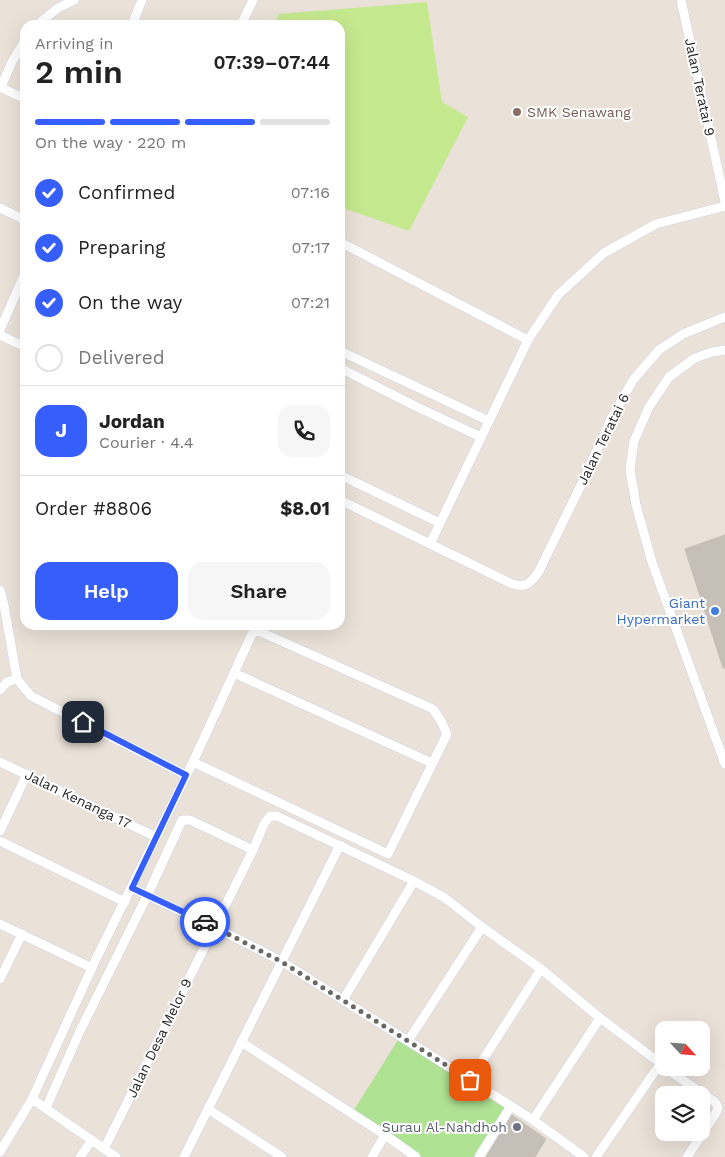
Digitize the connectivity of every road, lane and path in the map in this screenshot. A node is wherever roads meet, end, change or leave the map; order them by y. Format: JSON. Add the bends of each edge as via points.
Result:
{"nodes":[{"id":1,"x":74,"y":0,"type":"edge"},
{"id":2,"x":142,"y":0,"type":"edge"},
{"id":3,"x":253,"y":0,"type":"edge"},
{"id":4,"x":681,"y":0,"type":"edge"},
{"id":5,"x":57,"y":4,"type":"edge"},
{"id":6,"x":42,"y":20,"type":"edge"},
{"id":7,"x":134,"y":20,"type":"edge"},
{"id":8,"x":243,"y":20,"type":"edge"},
{"id":9,"x":20,"y":48,"type":"edge"},
{"id":10,"x":0,"y":87,"type":"edge"},
{"id":11,"x":20,"y":97,"type":"edge"},
{"id":12,"x":725,"y":204,"type":"edge"},
{"id":13,"x":0,"y":208,"type":"edge"},
{"id":14,"x":20,"y":218,"type":"edge"},
{"id":15,"x":345,"y":245,"type":"edge"},
{"id":16,"x":20,"y":284,"type":"edge"},
{"id":17,"x":725,"y":317,"type":"edge"},
{"id":18,"x":0,"y":330,"type":"edge"},
{"id":19,"x":0,"y":335,"type":"edge"},
{"id":20,"x":528,"y":340,"type":"junction"},
{"id":21,"x":20,"y":345,"type":"edge"},
{"id":22,"x":725,"y":350,"type":"edge"},
{"id":23,"x":345,"y":353,"type":"edge"},
{"id":24,"x":345,"y":371,"type":"edge"},
{"id":25,"x":488,"y":421,"type":"junction"},
{"id":26,"x":481,"y":437,"type":"junction"},
{"id":27,"x":345,"y":477,"type":"edge"},
{"id":28,"x":345,"y":502,"type":"edge"},
{"id":29,"x":440,"y":523,"type":"junction"},
{"id":30,"x":430,"y":544,"type":"junction"},
{"id":31,"x":0,"y":590,"type":"edge"},
{"id":32,"x":234,"y":673,"type":"junction"},
{"id":33,"x":17,"y":679,"type":"junction"},
{"id":34,"x":0,"y":690,"type":"edge"},
{"id":35,"x":0,"y":762,"type":"edge"},
{"id":36,"x":193,"y":762,"type":"junction"},
{"id":37,"x":432,"y":763,"type":"junction"},
{"id":38,"x":725,"y":764,"type":"edge"},
{"id":39,"x":27,"y":774,"type":"junction"},
{"id":40,"x":186,"y":775,"type":"junction"},
{"id":41,"x":0,"y":831,"type":"edge"},
{"id":42,"x":156,"y":837,"type":"junction"},
{"id":43,"x":0,"y":841,"type":"edge"},
{"id":44,"x":340,"y":845,"type":"junction"},
{"id":45,"x":253,"y":850,"type":"junction"},
{"id":46,"x":414,"y":882,"type":"junction"},
{"id":47,"x":132,"y":888,"type":"junction"},
{"id":48,"x":147,"y":896,"type":"junction"},
{"id":49,"x":125,"y":902,"type":"junction"},
{"id":50,"x":0,"y":924,"type":"edge"},
{"id":51,"x":214,"y":927,"type":"junction"},
{"id":52,"x":482,"y":928,"type":"junction"},
{"id":53,"x":22,"y":934,"type":"junction"},
{"id":54,"x":282,"y":962,"type":"junction"},
{"id":55,"x":92,"y":968,"type":"junction"},
{"id":56,"x":542,"y":969,"type":"junction"},
{"id":57,"x":0,"y":979,"type":"edge"},
{"id":58,"x":343,"y":1000,"type":"junction"},
{"id":59,"x":600,"y":1018,"type":"junction"},
{"id":60,"x":408,"y":1041,"type":"junction"},
{"id":61,"x":241,"y":1042,"type":"junction"},
{"id":62,"x":655,"y":1060,"type":"edge"},
{"id":63,"x":656,"y":1076,"type":"edge"},
{"id":64,"x":677,"y":1076,"type":"edge"},
{"id":65,"x":470,"y":1080,"type":"junction"},
{"id":66,"x":32,"y":1099,"type":"junction"},
{"id":67,"x":511,"y":1106,"type":"junction"},
{"id":68,"x":46,"y":1108,"type":"junction"},
{"id":69,"x":208,"y":1109,"type":"junction"},
{"id":70,"x":533,"y":1120,"type":"junction"},
{"id":71,"x":385,"y":1135,"type":"junction"},
{"id":72,"x":92,"y":1140,"type":"junction"},
{"id":73,"x":104,"y":1149,"type":"junction"},
{"id":74,"x":0,"y":1152,"type":"edge"},
{"id":75,"x":80,"y":1157,"type":"edge"},
{"id":76,"x":116,"y":1157,"type":"edge"},
{"id":77,"x":184,"y":1157,"type":"edge"},
{"id":78,"x":282,"y":1157,"type":"edge"},
{"id":79,"x":372,"y":1157,"type":"edge"},
{"id":80,"x":416,"y":1157,"type":"edge"},
{"id":81,"x":479,"y":1157,"type":"edge"},
{"id":82,"x":584,"y":1157,"type":"edge"},
{"id":83,"x":596,"y":1157,"type":"edge"},
{"id":84,"x":687,"y":1157,"type":"edge"}],
"edges":[{"from":1,"to":5,"type":"street"},
{"from":2,"to":7,"type":"street"},
{"from":3,"to":8,"type":"street"},
{"from":4,"to":12,"type":"street","name":"Jalan Teratai 9"},
{"from":5,"to":6,"type":"street"},
{"from":9,"to":10,"type":"street"},
{"from":10,"to":11,"type":"street"},
{"from":12,"to":20,"type":"street","via":[[656,224],[604,253],[558,295]]},
{"from":13,"to":14,"type":"street"},
{"from":15,"to":20,"type":"street"},
{"from":16,"to":18,"type":"street"},
{"from":17,"to":30,"type":"street","name":"Jalan Teratai 6","via":[[683,334],[658,350],[633,380],[531,582],[522,586],[512,584]]},
{"from":19,"to":21,"type":"street"},
{"from":20,"to":25,"type":"street"},
{"from":22,"to":38,"type":"street","via":[[695,358],[669,377],[649,407],[634,441],[630,468],[636,505],[652,562]]},
{"from":23,"to":25,"type":"street"},
{"from":24,"to":26,"type":"street"},
{"from":25,"to":26,"type":"street"},
{"from":26,"to":29,"type":"street"},
{"from":27,"to":29,"type":"street"},
{"from":28,"to":30,"type":"street"},
{"from":29,"to":30,"type":"street"},
{"from":31,"to":33,"type":"street"},
{"from":32,"to":36,"type":"street"},
{"from":32,"to":37,"type":"street"},
{"from":32,"to":37,"type":"street","via":[[252,634],[257,631],[433,709],[447,734]]},
{"from":33,"to":34,"type":"street"},
{"from":33,"to":40,"type":"street","via":[[31,696]]},
{"from":35,"to":39,"type":"street","name":"Jalan Kenanga 17"},
{"from":36,"to":37,"type":"street","via":[[388,854]]},
{"from":36,"to":40,"type":"street"},
{"from":39,"to":41,"type":"street"},
{"from":39,"to":42,"type":"street","name":"Jalan Kenanga 17"},
{"from":40,"to":42,"type":"street"},
{"from":42,"to":47,"type":"street"},
{"from":43,"to":49,"type":"street"},
{"from":44,"to":45,"type":"street","name":"Jalan Desa Melor 9","via":[[277,816],[270,816]]},
{"from":44,"to":46,"type":"street"},
{"from":44,"to":54,"type":"street"},
{"from":45,"to":48,"type":"street","via":[[190,820],[182,820]]},
{"from":45,"to":51,"type":"street","name":"Jalan Desa Melor 9"},
{"from":46,"to":52,"type":"street","via":[[445,898]]},
{"from":46,"to":58,"type":"street"},
{"from":47,"to":48,"type":"street"},
{"from":47,"to":49,"type":"street"},
{"from":48,"to":51,"type":"street"},
{"from":48,"to":68,"type":"street"},
{"from":49,"to":55,"type":"street"},
{"from":50,"to":53,"type":"street"},
{"from":51,"to":54,"type":"street"},
{"from":51,"to":73,"type":"street","name":"Jalan Desa Melor 9"},
{"from":52,"to":56,"type":"street"},
{"from":52,"to":60,"type":"street"},
{"from":53,"to":55,"type":"street"},
{"from":53,"to":57,"type":"street"},
{"from":54,"to":58,"type":"street"},
{"from":54,"to":61,"type":"street"},
{"from":55,"to":66,"type":"street"},
{"from":56,"to":59,"type":"street"},
{"from":56,"to":65,"type":"street"},
{"from":58,"to":60,"type":"street"},
{"from":59,"to":62,"type":"street"},
{"from":59,"to":70,"type":"street"},
{"from":60,"to":65,"type":"street"},
{"from":61,"to":69,"type":"street"},
{"from":61,"to":71,"type":"street"},
{"from":63,"to":83,"type":"street"},
{"from":64,"to":84,"type":"street","via":[[718,1107]]},
{"from":65,"to":67,"type":"street"},
{"from":66,"to":68,"type":"street"},
{"from":66,"to":74,"type":"street"},
{"from":67,"to":70,"type":"street"},
{"from":67,"to":81,"type":"street"},
{"from":68,"to":72,"type":"street"},
{"from":69,"to":77,"type":"street"},
{"from":69,"to":78,"type":"street"},
{"from":70,"to":82,"type":"street"},
{"from":71,"to":79,"type":"street"},
{"from":71,"to":80,"type":"street"},
{"from":72,"to":73,"type":"street"},
{"from":72,"to":75,"type":"street"},
{"from":73,"to":76,"type":"street"}]}
